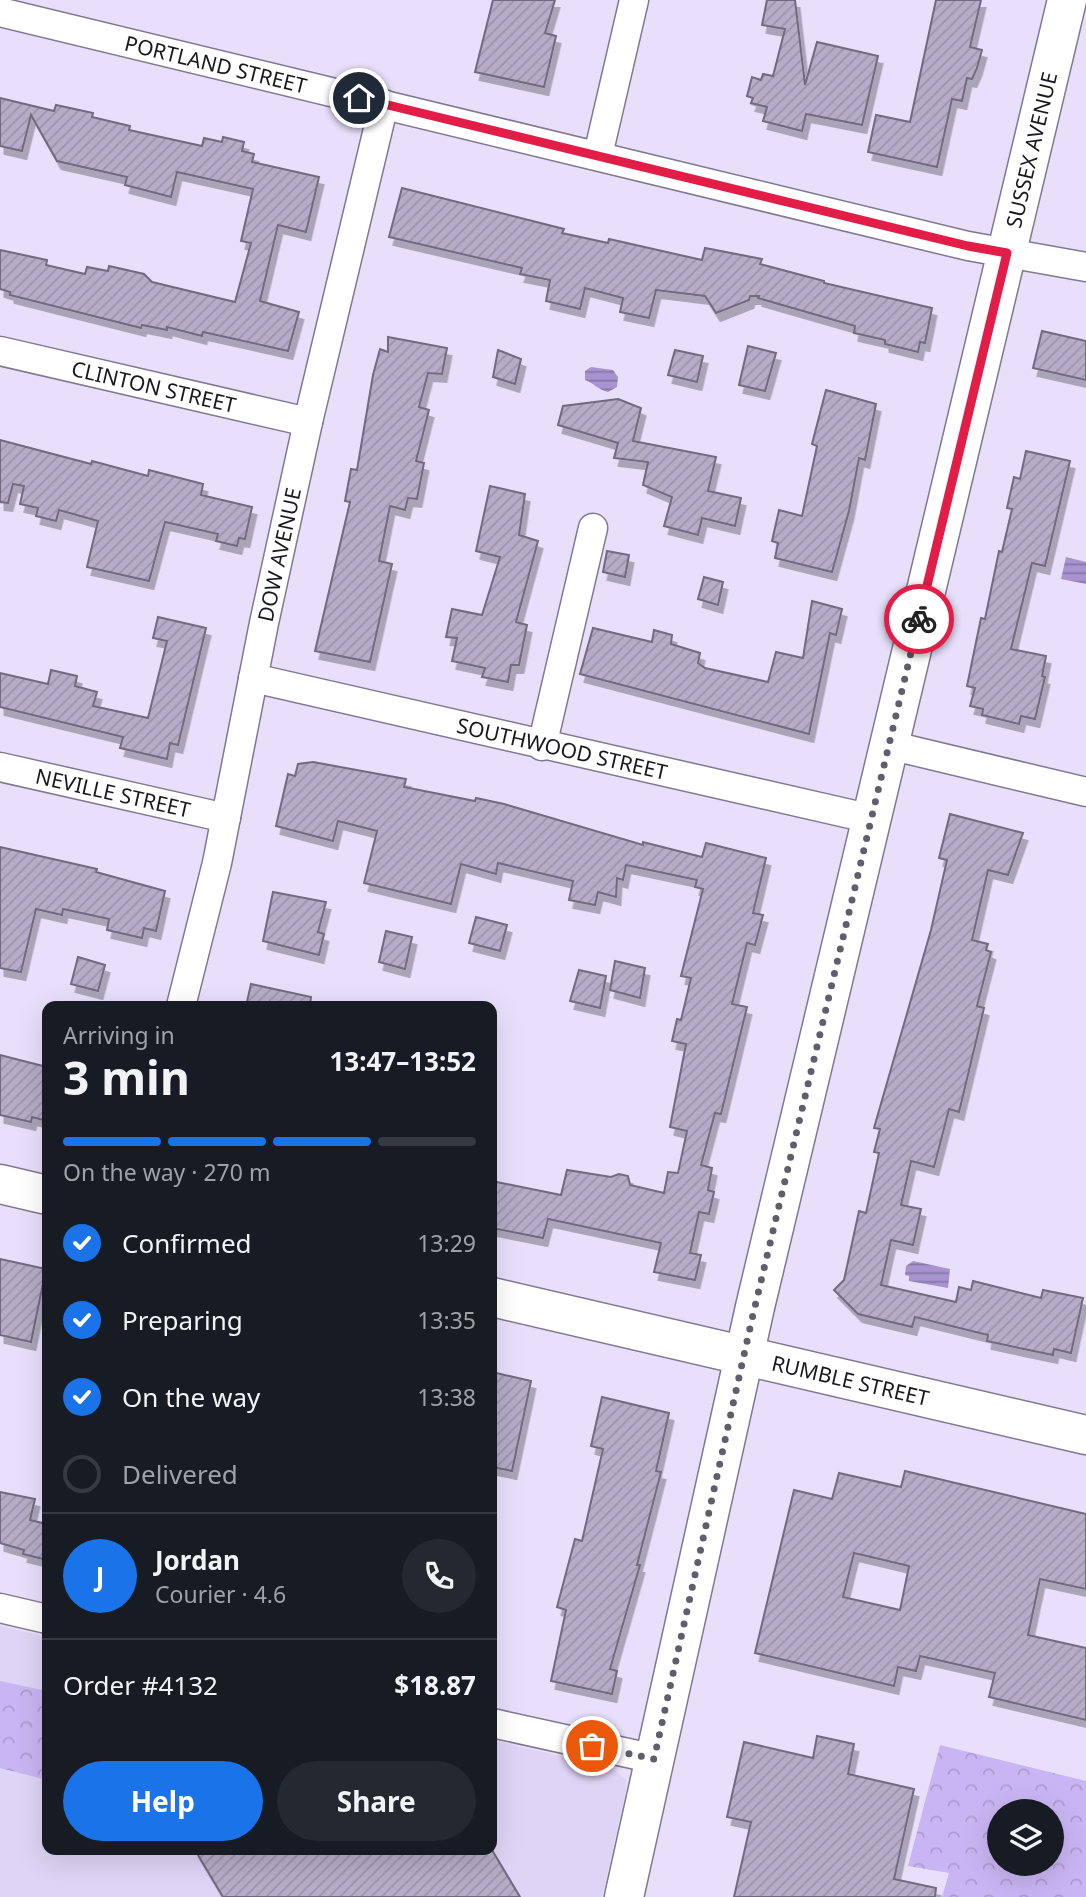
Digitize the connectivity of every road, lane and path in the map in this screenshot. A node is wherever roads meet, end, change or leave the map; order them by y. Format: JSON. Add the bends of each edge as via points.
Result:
{"nodes":[{"id":1,"x":634,"y":0,"type":"edge"},
{"id":2,"x":1066,"y":0,"type":"edge"},
{"id":3,"x":0,"y":12,"type":"edge"},
{"id":4,"x":384,"y":104,"type":"junction"},
{"id":5,"x":598,"y":155,"type":"junction"},
{"id":6,"x":1007,"y":253,"type":"junction"},
{"id":7,"x":1086,"y":267,"type":"edge"},
{"id":8,"x":0,"y":351,"type":"edge"},
{"id":9,"x":308,"y":422,"type":"junction"},
{"id":10,"x":593,"y":528,"type":"dead end"},
{"id":11,"x":253,"y":678,"type":"junction"},
{"id":12,"x":889,"y":744,"type":"junction"},
{"id":13,"x":542,"y":746,"type":"junction"},
{"id":14,"x":0,"y":767,"type":"edge"},
{"id":15,"x":1086,"y":792,"type":"edge"},
{"id":16,"x":226,"y":818,"type":"junction"},
{"id":17,"x":872,"y":819,"type":"junction"},
{"id":18,"x":182,"y":1001,"type":"edge"},
{"id":19,"x":0,"y":1184,"type":"edge"},
{"id":20,"x":42,"y":1194,"type":"edge"},
{"id":21,"x":497,"y":1298,"type":"edge"},
{"id":22,"x":745,"y":1355,"type":"junction"},
{"id":23,"x":1086,"y":1434,"type":"edge"},
{"id":24,"x":0,"y":1608,"type":"edge"},
{"id":25,"x":42,"y":1618,"type":"edge"},
{"id":26,"x":497,"y":1724,"type":"edge"},
{"id":27,"x":654,"y":1759,"type":"junction"},
{"id":28,"x":624,"y":1897,"type":"edge"}],
"edges":[{"from":1,"to":5,"type":"street"},
{"from":2,"to":6,"type":"street","name":"SUSSEX AVENUE"},
{"from":3,"to":4,"type":"street","name":"PORTLAND STREET"},
{"from":4,"to":5,"type":"street","name":"PORTLAND STREET"},
{"from":4,"to":9,"type":"street","name":"DOW AVENUE"},
{"from":5,"to":6,"type":"street","name":"PORTLAND STREET"},
{"from":6,"to":7,"type":"street","name":"PORTLAND STREET"},
{"from":6,"to":12,"type":"street","name":"SUSSEX AVENUE"},
{"from":8,"to":9,"type":"street","name":"CLINTON STREET"},
{"from":9,"to":11,"type":"street","name":"DOW AVENUE"},
{"from":10,"to":13,"type":"street"},
{"from":11,"to":13,"type":"street","name":"SOUTHWOOD STREET"},
{"from":11,"to":16,"type":"street","name":"DOW AVENUE"},
{"from":12,"to":15,"type":"street"},
{"from":12,"to":17,"type":"street","name":"SUSSEX AVENUE"},
{"from":13,"to":17,"type":"street","name":"SOUTHWOOD STREET"},
{"from":14,"to":16,"type":"street","name":"NEVILLE STREET"},
{"from":16,"to":18,"type":"street","name":"DOW AVENUE"},
{"from":17,"to":22,"type":"street","name":"SUSSEX AVENUE"},
{"from":19,"to":20,"type":"street"},
{"from":21,"to":22,"type":"street","name":"RUMBLE STREET"},
{"from":22,"to":23,"type":"street","name":"RUMBLE STREET"},
{"from":22,"to":27,"type":"street","name":"SUSSEX AVENUE"},
{"from":24,"to":25,"type":"street"},
{"from":26,"to":27,"type":"street"},
{"from":27,"to":28,"type":"street","name":"SUSSEX AVENUE"}]}
